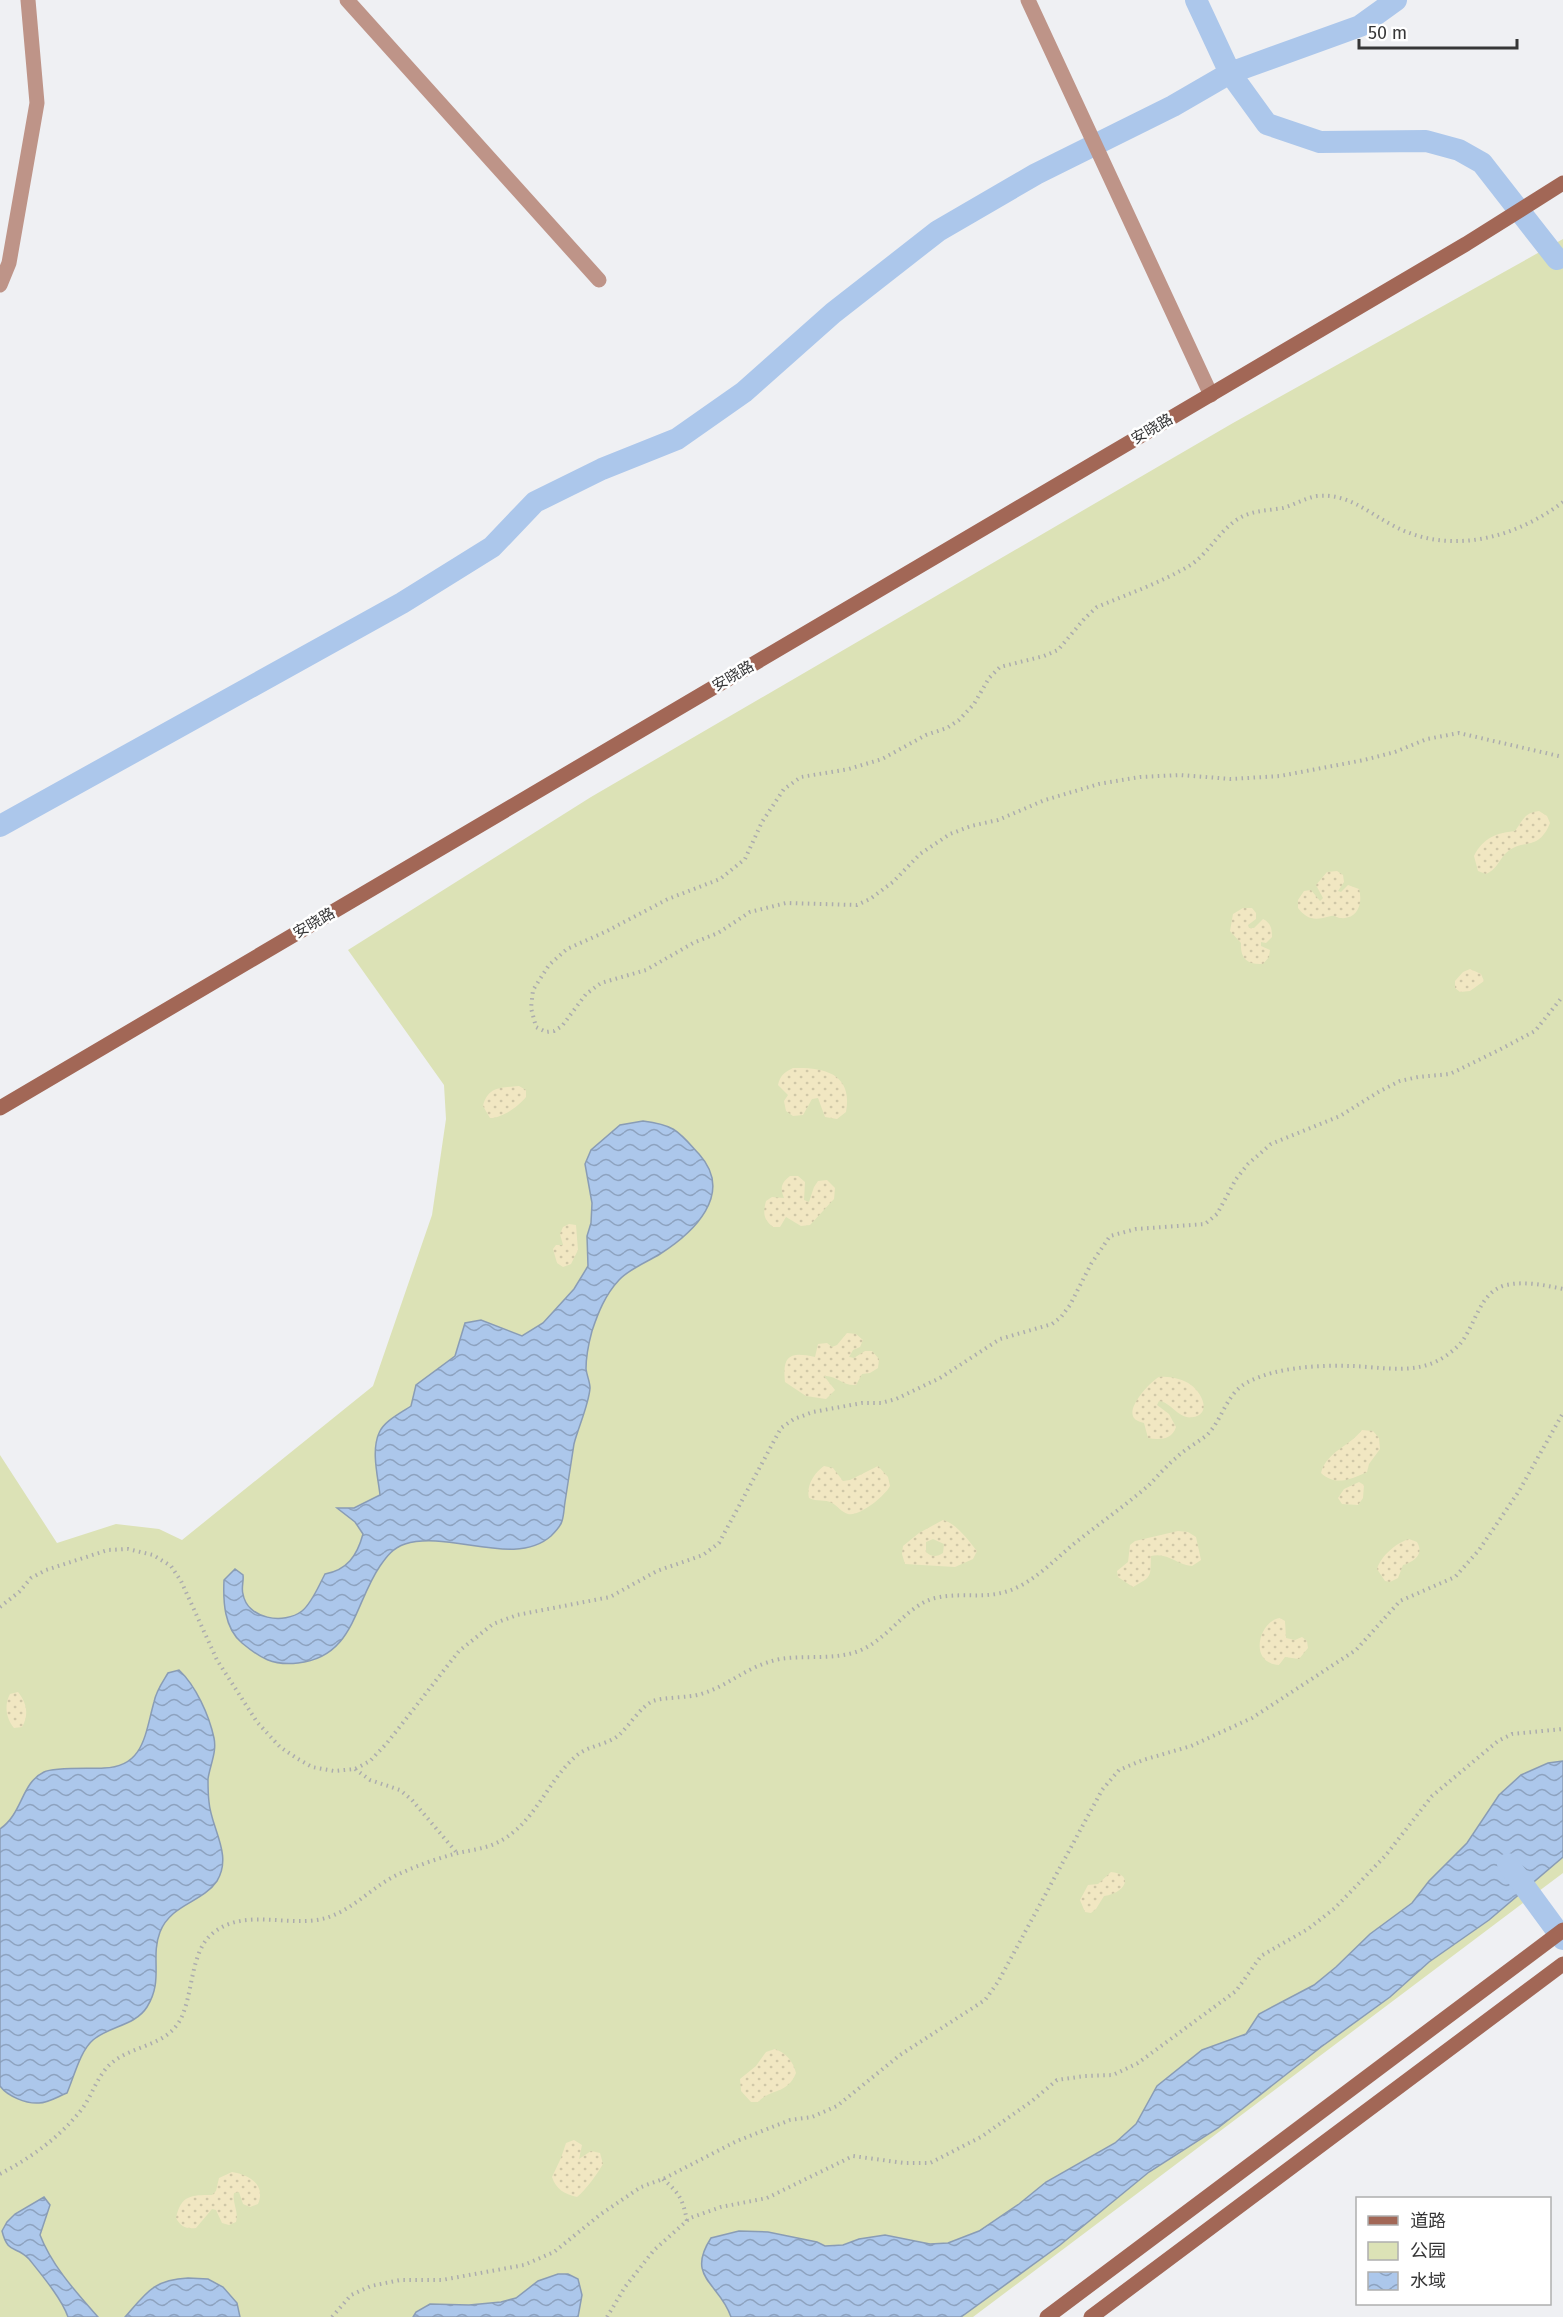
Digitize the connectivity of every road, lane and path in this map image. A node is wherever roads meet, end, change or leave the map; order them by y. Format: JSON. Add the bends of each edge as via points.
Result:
{"nodes":[{"id":1,"x":28,"y":0,"type":"edge"},
{"id":2,"x":347,"y":0,"type":"edge"},
{"id":3,"x":1028,"y":0,"type":"edge"},
{"id":4,"x":1563,"y":183,"type":"edge"},
{"id":5,"x":599,"y":280,"type":"dead end"},
{"id":6,"x":0,"y":285,"type":"edge"},
{"id":7,"x":1211,"y":395,"type":"junction"},
{"id":8,"x":1563,"y":502,"type":"edge"},
{"id":9,"x":1563,"y":757,"type":"edge"},
{"id":10,"x":1563,"y":996,"type":"edge"},
{"id":11,"x":0,"y":1108,"type":"edge"},
{"id":12,"x":1563,"y":1289,"type":"edge"},
{"id":13,"x":1563,"y":1413,"type":"edge"},
{"id":14,"x":0,"y":1607,"type":"edge"},
{"id":15,"x":1563,"y":1728,"type":"edge"},
{"id":16,"x":355,"y":1769,"type":"junction"},
{"id":17,"x":457,"y":1853,"type":"junction"},
{"id":18,"x":1563,"y":1930,"type":"edge"},
{"id":19,"x":1563,"y":1964,"type":"edge"},
{"id":20,"x":0,"y":2174,"type":"edge"},
{"id":21,"x":663,"y":2179,"type":"junction"},
{"id":22,"x":687,"y":2221,"type":"junction"},
{"id":23,"x":332,"y":2317,"type":"edge"},
{"id":24,"x":608,"y":2317,"type":"edge"},
{"id":25,"x":1047,"y":2317,"type":"edge"},
{"id":26,"x":1092,"y":2317,"type":"edge"}],
"edges":[{"from":1,"to":6,"type":"street","via":[[37,104],[9,263]]},
{"from":2,"to":5,"type":"street"},
{"from":3,"to":7,"type":"street"},
{"from":4,"to":7,"type":"street","name":"安晓路"},
{"from":7,"to":11,"type":"street","name":"安晓路"},
{"from":8,"to":9,"type":"path","via":[[1505,534],[1461,542],[1416,537],[1353,501],[1334,496],[1315,496],[1244,516],[1191,565],[1097,607],[1058,650],[1000,667],[988,678],[974,704],[947,728],[882,759],[801,777],[784,789],[762,822],[745,860],[720,879],[581,941],[549,965],[534,990],[533,1022],[546,1032],[554,1031],[586,994],[601,983],[646,970],[750,912],[786,903],[857,905],[893,882],[920,854],[950,834],[1099,784],[1180,775],[1231,779],[1281,776],[1364,760],[1459,733]]},
{"from":10,"to":16,"type":"path","via":[[1535,1031],[1497,1051],[1450,1074],[1400,1081],[1340,1116],[1272,1144],[1248,1164],[1217,1214],[1205,1224],[1136,1229],[1110,1236],[1070,1305],[1052,1324],[1000,1340],[940,1378],[896,1398],[840,1406],[794,1419],[782,1428],[719,1543],[703,1555],[657,1571],[610,1597],[517,1615],[492,1624],[459,1651],[387,1743],[370,1761]]},
{"from":12,"to":17,"type":"path","via":[[1537,1284],[1509,1284],[1495,1289],[1461,1342],[1446,1357],[1424,1368],[1306,1368],[1253,1379],[1226,1404],[1209,1433],[1062,1553],[1047,1570],[990,1597],[933,1599],[912,1610],[886,1635],[862,1650],[757,1664],[717,1688],[653,1701],[615,1738],[574,1758],[520,1827],[480,1850]]},
{"from":13,"to":21,"type":"path","via":[[1519,1491],[1479,1550],[1455,1577],[1400,1601],[1356,1650],[1252,1718],[1191,1746],[1119,1770],[1102,1790],[985,2000],[900,2055],[837,2106],[737,2141]]},
{"from":14,"to":16,"type":"path","via":[[31,1578],[46,1570],[108,1550],[153,1555],[171,1566],[181,1581],[217,1659],[257,1722],[280,1748],[312,1767]]},
{"from":15,"to":22,"type":"path","via":[[1512,1734],[1498,1740],[1432,1796],[1386,1855],[1335,1908],[1261,1956],[1236,1991],[1138,2063],[1113,2075],[1057,2080],[981,2137],[930,2163],[854,2156],[768,2198],[721,2207]]},
{"from":16,"to":17,"type":"path","via":[[370,1780],[400,1790]]},
{"from":17,"to":20,"type":"path","via":[[398,1874],[335,1915],[318,1920],[254,1919],[214,1932],[202,1945],[180,2020],[170,2033],[112,2062],[95,2083],[85,2105],[60,2134]]},
{"from":18,"to":25,"type":"street"},
{"from":19,"to":26,"type":"street"},
{"from":21,"to":22,"type":"path","via":[[683,2202]]},
{"from":21,"to":23,"type":"path","via":[[641,2187],[554,2252],[524,2265],[442,2280],[400,2280],[371,2286],[351,2295]]},
{"from":22,"to":24,"type":"path","via":[[654,2250]]}]}
